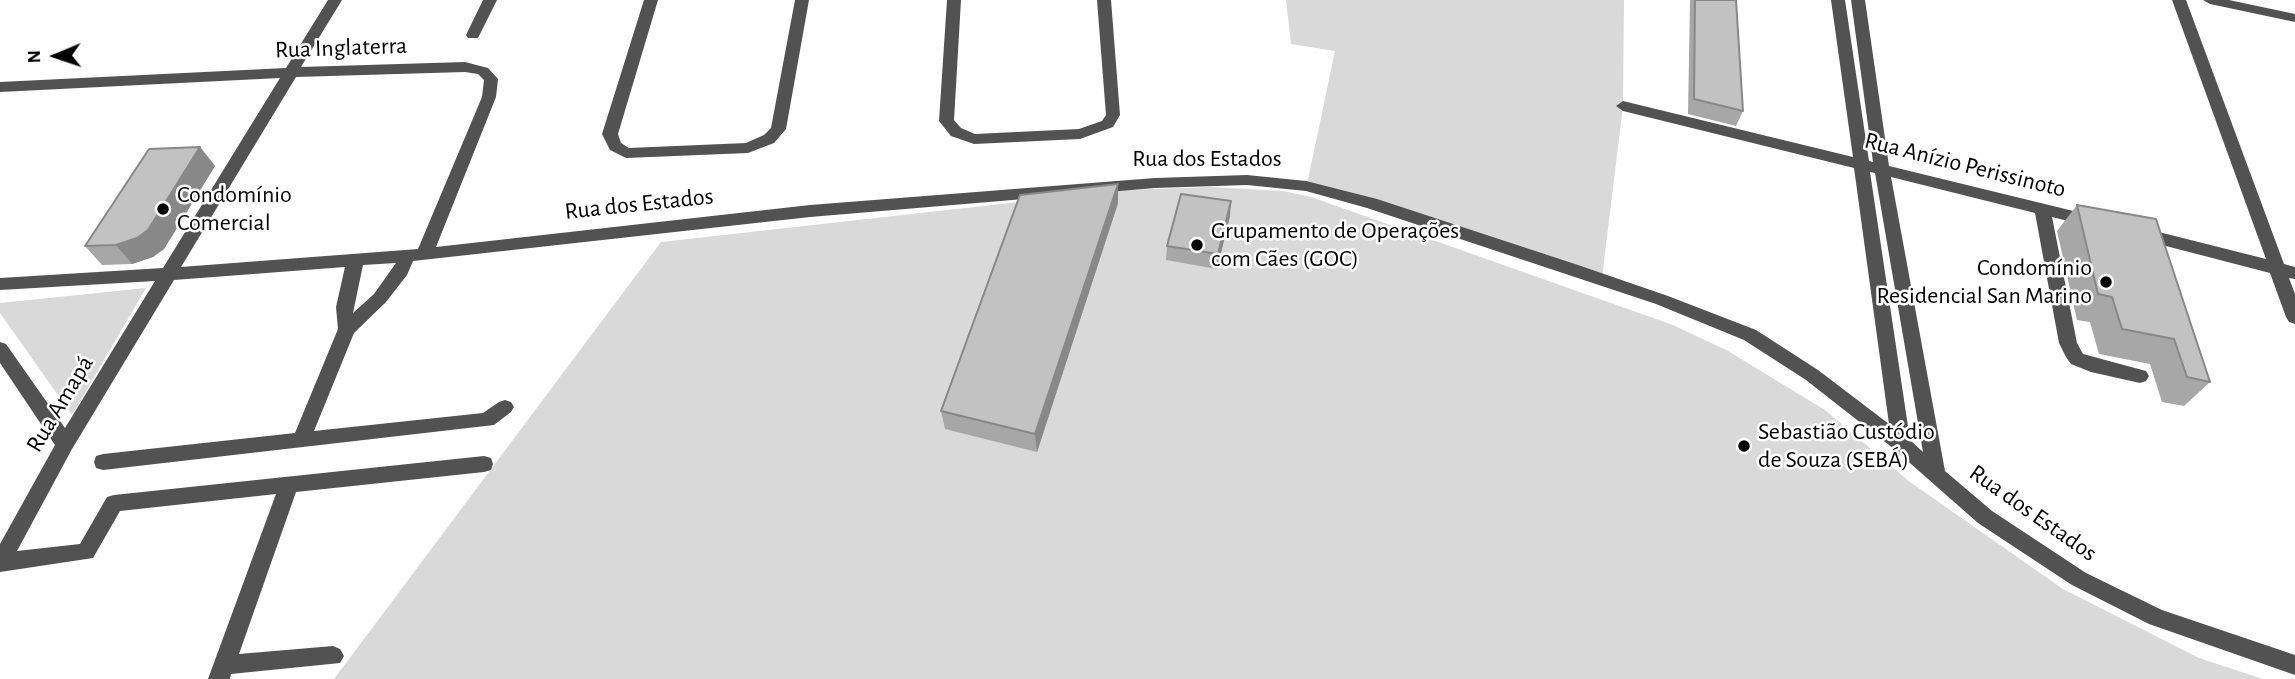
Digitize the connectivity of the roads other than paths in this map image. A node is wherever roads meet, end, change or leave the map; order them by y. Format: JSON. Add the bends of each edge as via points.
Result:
{"nodes":[{"id":1,"x":335,"y":0,"type":"edge"},
{"id":2,"x":490,"y":0,"type":"edge"},
{"id":3,"x":651,"y":0,"type":"edge"},
{"id":4,"x":802,"y":0,"type":"edge"},
{"id":5,"x":954,"y":0,"type":"edge"},
{"id":6,"x":1104,"y":0,"type":"edge"},
{"id":7,"x":1838,"y":0,"type":"edge"},
{"id":8,"x":1858,"y":0,"type":"edge"},
{"id":9,"x":2179,"y":0,"type":"edge"},
{"id":10,"x":2210,"y":0,"type":"edge"},
{"id":11,"x":2295,"y":18,"type":"edge"},
{"id":12,"x":473,"y":35,"type":"dead end"},
{"id":13,"x":293,"y":72,"type":"junction"},
{"id":14,"x":0,"y":87,"type":"edge"},
{"id":15,"x":1623,"y":106,"type":"dead end"},
{"id":16,"x":1861,"y":165,"type":"junction"},
{"id":17,"x":1882,"y":170,"type":"junction"},
{"id":18,"x":2042,"y":209,"type":"junction"},
{"id":19,"x":2104,"y":225,"type":"edge"},
{"id":20,"x":2129,"y":231,"type":"edge"},
{"id":21,"x":415,"y":255,"type":"junction"},
{"id":22,"x":356,"y":260,"type":"junction"},
{"id":23,"x":2277,"y":268,"type":"junction"},
{"id":24,"x":2295,"y":273,"type":"edge"},
{"id":25,"x":169,"y":274,"type":"junction"},
{"id":26,"x":0,"y":284,"type":"edge"},
{"id":27,"x":2295,"y":317,"type":"edge"},
{"id":28,"x":347,"y":329,"type":"junction"},
{"id":29,"x":0,"y":349,"type":"edge"},
{"id":30,"x":2140,"y":376,"type":"dead end"},
{"id":31,"x":505,"y":407,"type":"dead end"},
{"id":32,"x":301,"y":441,"type":"junction"},
{"id":33,"x":65,"y":444,"type":"junction"},
{"id":34,"x":1901,"y":444,"type":"junction"},
{"id":35,"x":103,"y":462,"type":"dead end"},
{"id":36,"x":484,"y":464,"type":"dead end"},
{"id":37,"x":1937,"y":477,"type":"junction"},
{"id":38,"x":289,"y":484,"type":"junction"},
{"id":39,"x":1,"y":563,"type":"edge"},
{"id":40,"x":333,"y":656,"type":"dead end"},
{"id":41,"x":2295,"y":665,"type":"edge"},
{"id":42,"x":222,"y":672,"type":"edge"}],
"edges":[{"from":1,"to":13,"type":"street","name":"Rua Amapá"},
{"from":2,"to":12,"type":"street"},
{"from":3,"to":4,"type":"street","via":[[610,134],[615,146],[626,153],[748,148],[769,139],[778,129]]},
{"from":5,"to":6,"type":"street","via":[[946,121],[956,132],[974,139],[1080,134],[1108,124],[1113,115]]},
{"from":7,"to":16,"type":"street"},
{"from":8,"to":17,"type":"street"},
{"from":9,"to":23,"type":"street"},
{"from":10,"to":11,"type":"street"},
{"from":13,"to":14,"type":"street","name":"Rua Inglaterra"},
{"from":13,"to":21,"type":"street","name":"Rua Inglaterra","via":[[465,67],[483,71],[491,79],[489,97]]},
{"from":13,"to":25,"type":"street","name":"Rua Amapá"},
{"from":15,"to":16,"type":"street","name":"Rua Anízio Perissinoto"},
{"from":16,"to":17,"type":"street","name":"Rua Anízio Perissinoto"},
{"from":16,"to":34,"type":"street"},
{"from":17,"to":18,"type":"street","name":"Rua Anízio Perissinoto"},
{"from":17,"to":37,"type":"street"},
{"from":18,"to":19,"type":"street","name":"Rua Anízio Perissinoto"},
{"from":18,"to":30,"type":"street","via":[[2072,352],[2091,365]]},
{"from":20,"to":23,"type":"street"},
{"from":21,"to":22,"type":"street","name":"Rua dos Estados"},
{"from":21,"to":28,"type":"street"},
{"from":21,"to":34,"type":"street","name":"Rua dos Estados","via":[[810,211],[1141,184],[1247,180],[1306,186],[1572,268],[1750,335],[1812,375]]},
{"from":22,"to":25,"type":"street","name":"Rua dos Estados"},
{"from":22,"to":28,"type":"street","via":[[345,307]]},
{"from":23,"to":24,"type":"street"},
{"from":23,"to":27,"type":"street"},
{"from":25,"to":26,"type":"street","name":"Rua dos Estados"},
{"from":25,"to":33,"type":"street","name":"Rua Amapá"},
{"from":28,"to":32,"type":"street"},
{"from":29,"to":33,"type":"street"},
{"from":31,"to":32,"type":"street","via":[[487,420]]},
{"from":32,"to":35,"type":"street"},
{"from":33,"to":39,"type":"street","name":"Rua Amapá"},
{"from":34,"to":37,"type":"street","name":"Rua dos Estados"},
{"from":36,"to":38,"type":"street"},
{"from":37,"to":41,"type":"street","name":"Rua dos Estados","via":[[1985,517],[2079,579],[2156,617]]},
{"from":38,"to":39,"type":"street","via":[[114,503],[86,552]]},
{"from":38,"to":42,"type":"street"},
{"from":40,"to":42,"type":"street"}]}
